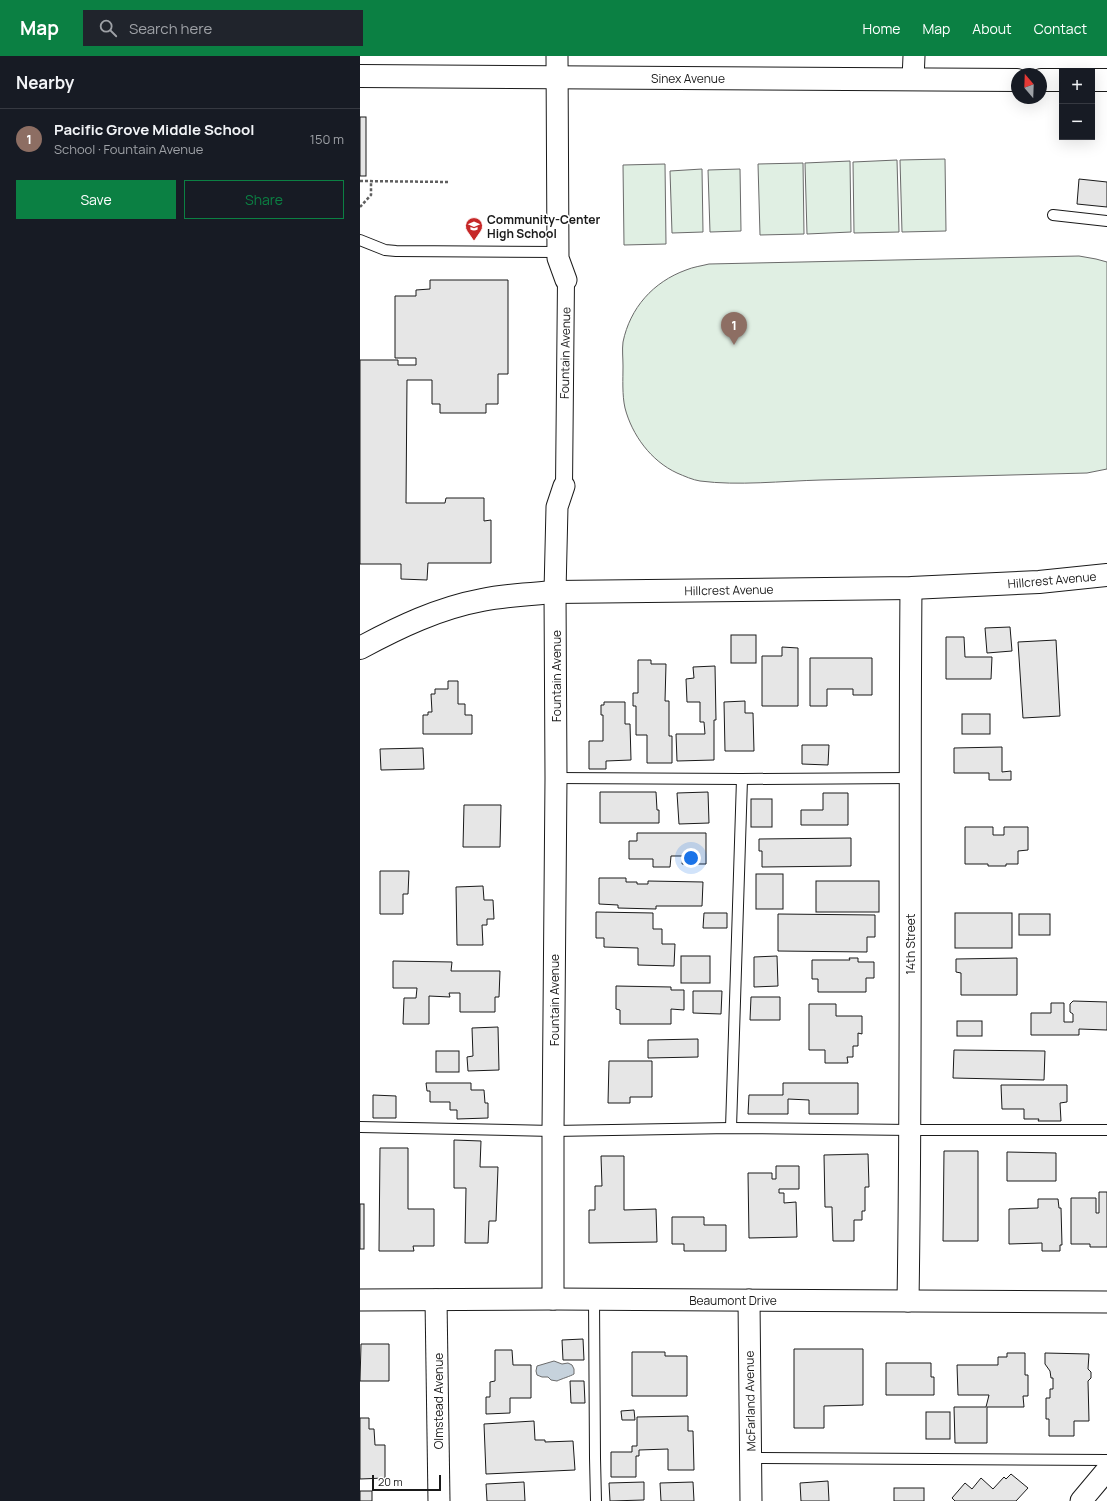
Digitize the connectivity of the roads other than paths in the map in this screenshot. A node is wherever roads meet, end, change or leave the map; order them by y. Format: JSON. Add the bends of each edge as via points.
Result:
{"nodes":[{"id":1,"x":914,"y":56,"type":"edge"},
{"id":2,"x":557,"y":67,"type":"edge"},
{"id":3,"x":360,"y":76,"type":"edge"},
{"id":4,"x":913,"y":79,"type":"junction"},
{"id":5,"x":1011,"y":80,"type":"edge"},
{"id":6,"x":1047,"y":80,"type":"edge"},
{"id":7,"x":1059,"y":80,"type":"edge"},
{"id":8,"x":1095,"y":80,"type":"edge"},
{"id":9,"x":1107,"y":80,"type":"edge"},
{"id":10,"x":1053,"y":215,"type":"dead end"},
{"id":11,"x":1107,"y":221,"type":"edge"},
{"id":12,"x":360,"y":240,"type":"edge"},
{"id":13,"x":558,"y":252,"type":"junction"},
{"id":14,"x":566,"y":280,"type":"joint"},
{"id":15,"x":564,"y":486,"type":"joint"},
{"id":16,"x":1107,"y":575,"type":"edge"},
{"id":17,"x":911,"y":588,"type":"junction"},
{"id":18,"x":555,"y":592,"type":"junction"},
{"id":19,"x":360,"y":648,"type":"edge"},
{"id":20,"x":556,"y":778,"type":"junction"},
{"id":21,"x":909,"y":778,"type":"junction"},
{"id":22,"x":742,"y":780,"type":"junction"},
{"id":23,"x":360,"y":1127,"type":"edge"},
{"id":24,"x":731,"y":1128,"type":"junction"},
{"id":25,"x":553,"y":1130,"type":"junction"},
{"id":26,"x":911,"y":1130,"type":"junction"},
{"id":27,"x":1107,"y":1130,"type":"edge"},
{"id":28,"x":553,"y":1299,"type":"junction"},
{"id":29,"x":594,"y":1299,"type":"junction"},
{"id":30,"x":360,"y":1300,"type":"edge"},
{"id":31,"x":436,"y":1300,"type":"junction"},
{"id":32,"x":749,"y":1300,"type":"junction"},
{"id":33,"x":908,"y":1301,"type":"junction"},
{"id":34,"x":1107,"y":1302,"type":"edge"},
{"id":35,"x":751,"y":1458,"type":"junction"},
{"id":36,"x":1107,"y":1460,"type":"edge"},
{"id":37,"x":1107,"y":1470,"type":"edge"},
{"id":38,"x":439,"y":1501,"type":"edge"},
{"id":39,"x":596,"y":1501,"type":"edge"},
{"id":40,"x":751,"y":1501,"type":"edge"},
{"id":41,"x":1081,"y":1501,"type":"edge"}],
"edges":[{"from":1,"to":4,"type":"street"},
{"from":2,"to":3,"type":"street","name":"Sinex Avenue"},
{"from":2,"to":4,"type":"street","name":"Sinex Avenue"},
{"from":2,"to":13,"type":"street","name":"Fountain Avenue"},
{"from":4,"to":5,"type":"street","name":"Sinex Avenue"},
{"from":6,"to":7,"type":"street"},
{"from":8,"to":9,"type":"street"},
{"from":10,"to":11,"type":"lane"},
{"from":12,"to":13,"type":"lane","via":[[384,250],[396,251]]},
{"from":13,"to":14,"type":"street","name":"Fountain Avenue"},
{"from":14,"to":15,"type":"street","name":"Fountain Avenue"},
{"from":15,"to":18,"type":"street","name":"Fountain Avenue","via":[[557,507]]},
{"from":16,"to":17,"type":"street","name":"Hillcrest Avenue","via":[[1039,582]]},
{"from":17,"to":18,"type":"street","name":"Hillcrest Avenue"},
{"from":17,"to":21,"type":"street","name":"14th Street"},
{"from":18,"to":19,"type":"street","name":"Hillcrest Avenue","via":[[514,595],[453,607],[392,630]]},
{"from":18,"to":20,"type":"street","name":"Fountain Avenue"},
{"from":20,"to":22,"type":"lane"},
{"from":20,"to":25,"type":"street","name":"Fountain Avenue"},
{"from":21,"to":22,"type":"lane"},
{"from":21,"to":26,"type":"street","name":"14th Street"},
{"from":22,"to":24,"type":"lane"},
{"from":23,"to":25,"type":"lane"},
{"from":24,"to":25,"type":"lane"},
{"from":24,"to":26,"type":"lane"},
{"from":25,"to":28,"type":"street","name":"Fountain Avenue"},
{"from":26,"to":27,"type":"lane"},
{"from":26,"to":33,"type":"street","name":"14th Street"},
{"from":28,"to":29,"type":"street","name":"Beaumont Drive"},
{"from":28,"to":31,"type":"street","name":"Beaumont Drive"},
{"from":29,"to":32,"type":"street","name":"Beaumont Drive"},
{"from":29,"to":39,"type":"lane"},
{"from":30,"to":31,"type":"street","name":"Beaumont Drive"},
{"from":31,"to":38,"type":"street","name":"Olmstead Avenue"},
{"from":32,"to":33,"type":"street","name":"Beaumont Drive"},
{"from":32,"to":35,"type":"street","name":"McFarland Avenue"},
{"from":33,"to":34,"type":"street","name":"Beaumont Drive"},
{"from":35,"to":36,"type":"lane"},
{"from":35,"to":40,"type":"street","name":"McFarland Avenue"},
{"from":37,"to":41,"type":"street"}]}
